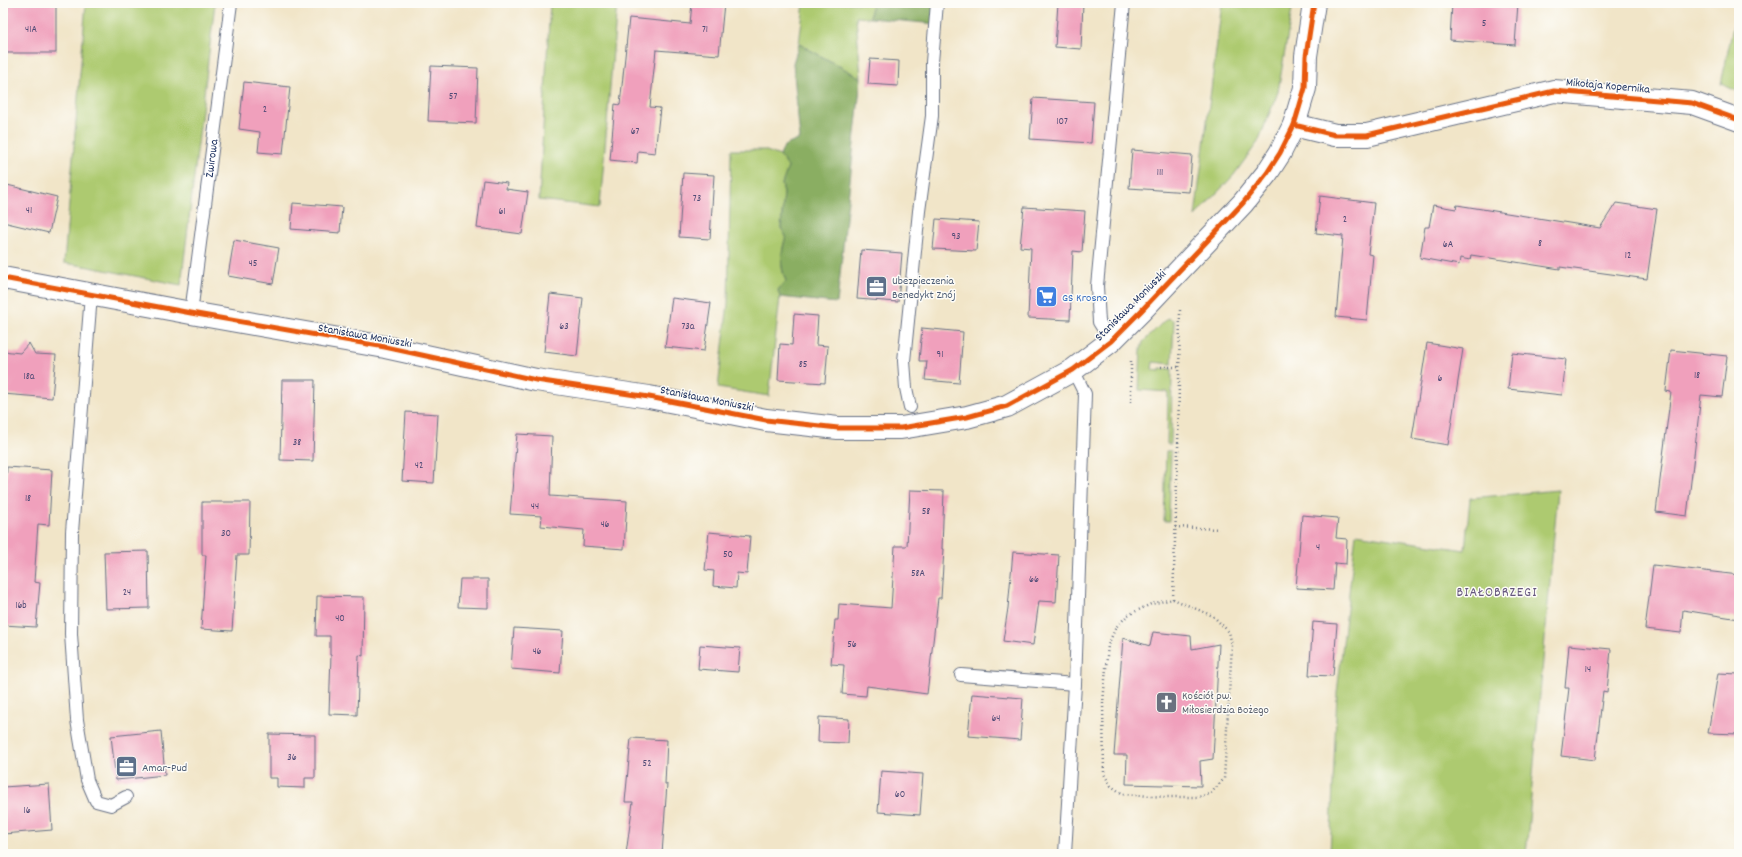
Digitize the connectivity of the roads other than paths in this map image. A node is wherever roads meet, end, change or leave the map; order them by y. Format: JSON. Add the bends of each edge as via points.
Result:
{"nodes":[{"id":1,"x":231,"y":3,"type":"edge"},
{"id":2,"x":937,"y":3,"type":"edge"},
{"id":3,"x":1124,"y":3,"type":"edge"},
{"id":4,"x":1314,"y":3,"type":"edge"},
{"id":5,"x":1739,"y":120,"type":"edge"},
{"id":6,"x":1294,"y":125,"type":"junction"},
{"id":7,"x":3,"y":278,"type":"edge"},
{"id":8,"x":91,"y":295,"type":"junction"},
{"id":9,"x":191,"y":314,"type":"junction"},
{"id":10,"x":1111,"y":341,"type":"junction"},
{"id":11,"x":1073,"y":370,"type":"junction"},
{"id":12,"x":910,"y":407,"type":"dead end"},
{"id":13,"x":961,"y":675,"type":"dead end"},
{"id":14,"x":1076,"y":684,"type":"junction"},
{"id":15,"x":126,"y":797,"type":"dead end"},
{"id":16,"x":1065,"y":854,"type":"edge"}],
"edges":[{"from":1,"to":9,"type":"lane","name":"Żwirowa"},
{"from":2,"to":12,"type":"lane","via":[[932,62],[932,116],[904,361]]},
{"from":3,"to":10,"type":"lane","via":[[1097,286],[1099,322]]},
{"from":4,"to":6,"type":"street","name":"Stanisława Moniuszki","via":[[1306,56],[1305,88]]},
{"from":5,"to":6,"type":"street","name":"Mikołaja Kopernika","via":[[1692,103],[1554,90],[1367,135],[1335,135]]},
{"from":6,"to":10,"type":"street","name":"Stanisława Moniuszki","via":[[1267,173],[1243,203]]},
{"from":7,"to":8,"type":"street","name":"Stanisława Moniuszki"},
{"from":8,"to":9,"type":"street","name":"Stanisława Moniuszki"},
{"from":8,"to":15,"type":"lane","via":[[72,532],[72,642],[78,720],[87,780],[96,801],[111,805]]},
{"from":9,"to":11,"type":"street","name":"Stanisława Moniuszki","via":[[385,347],[536,380],[649,397],[766,420],[838,428],[901,428],[967,417],[1007,406]]},
{"from":10,"to":11,"type":"street","name":"Stanisława Moniuszki"},
{"from":11,"to":14,"type":"lane","via":[[1085,394]]},
{"from":13,"to":14,"type":"lane"},
{"from":14,"to":16,"type":"lane"}]}
